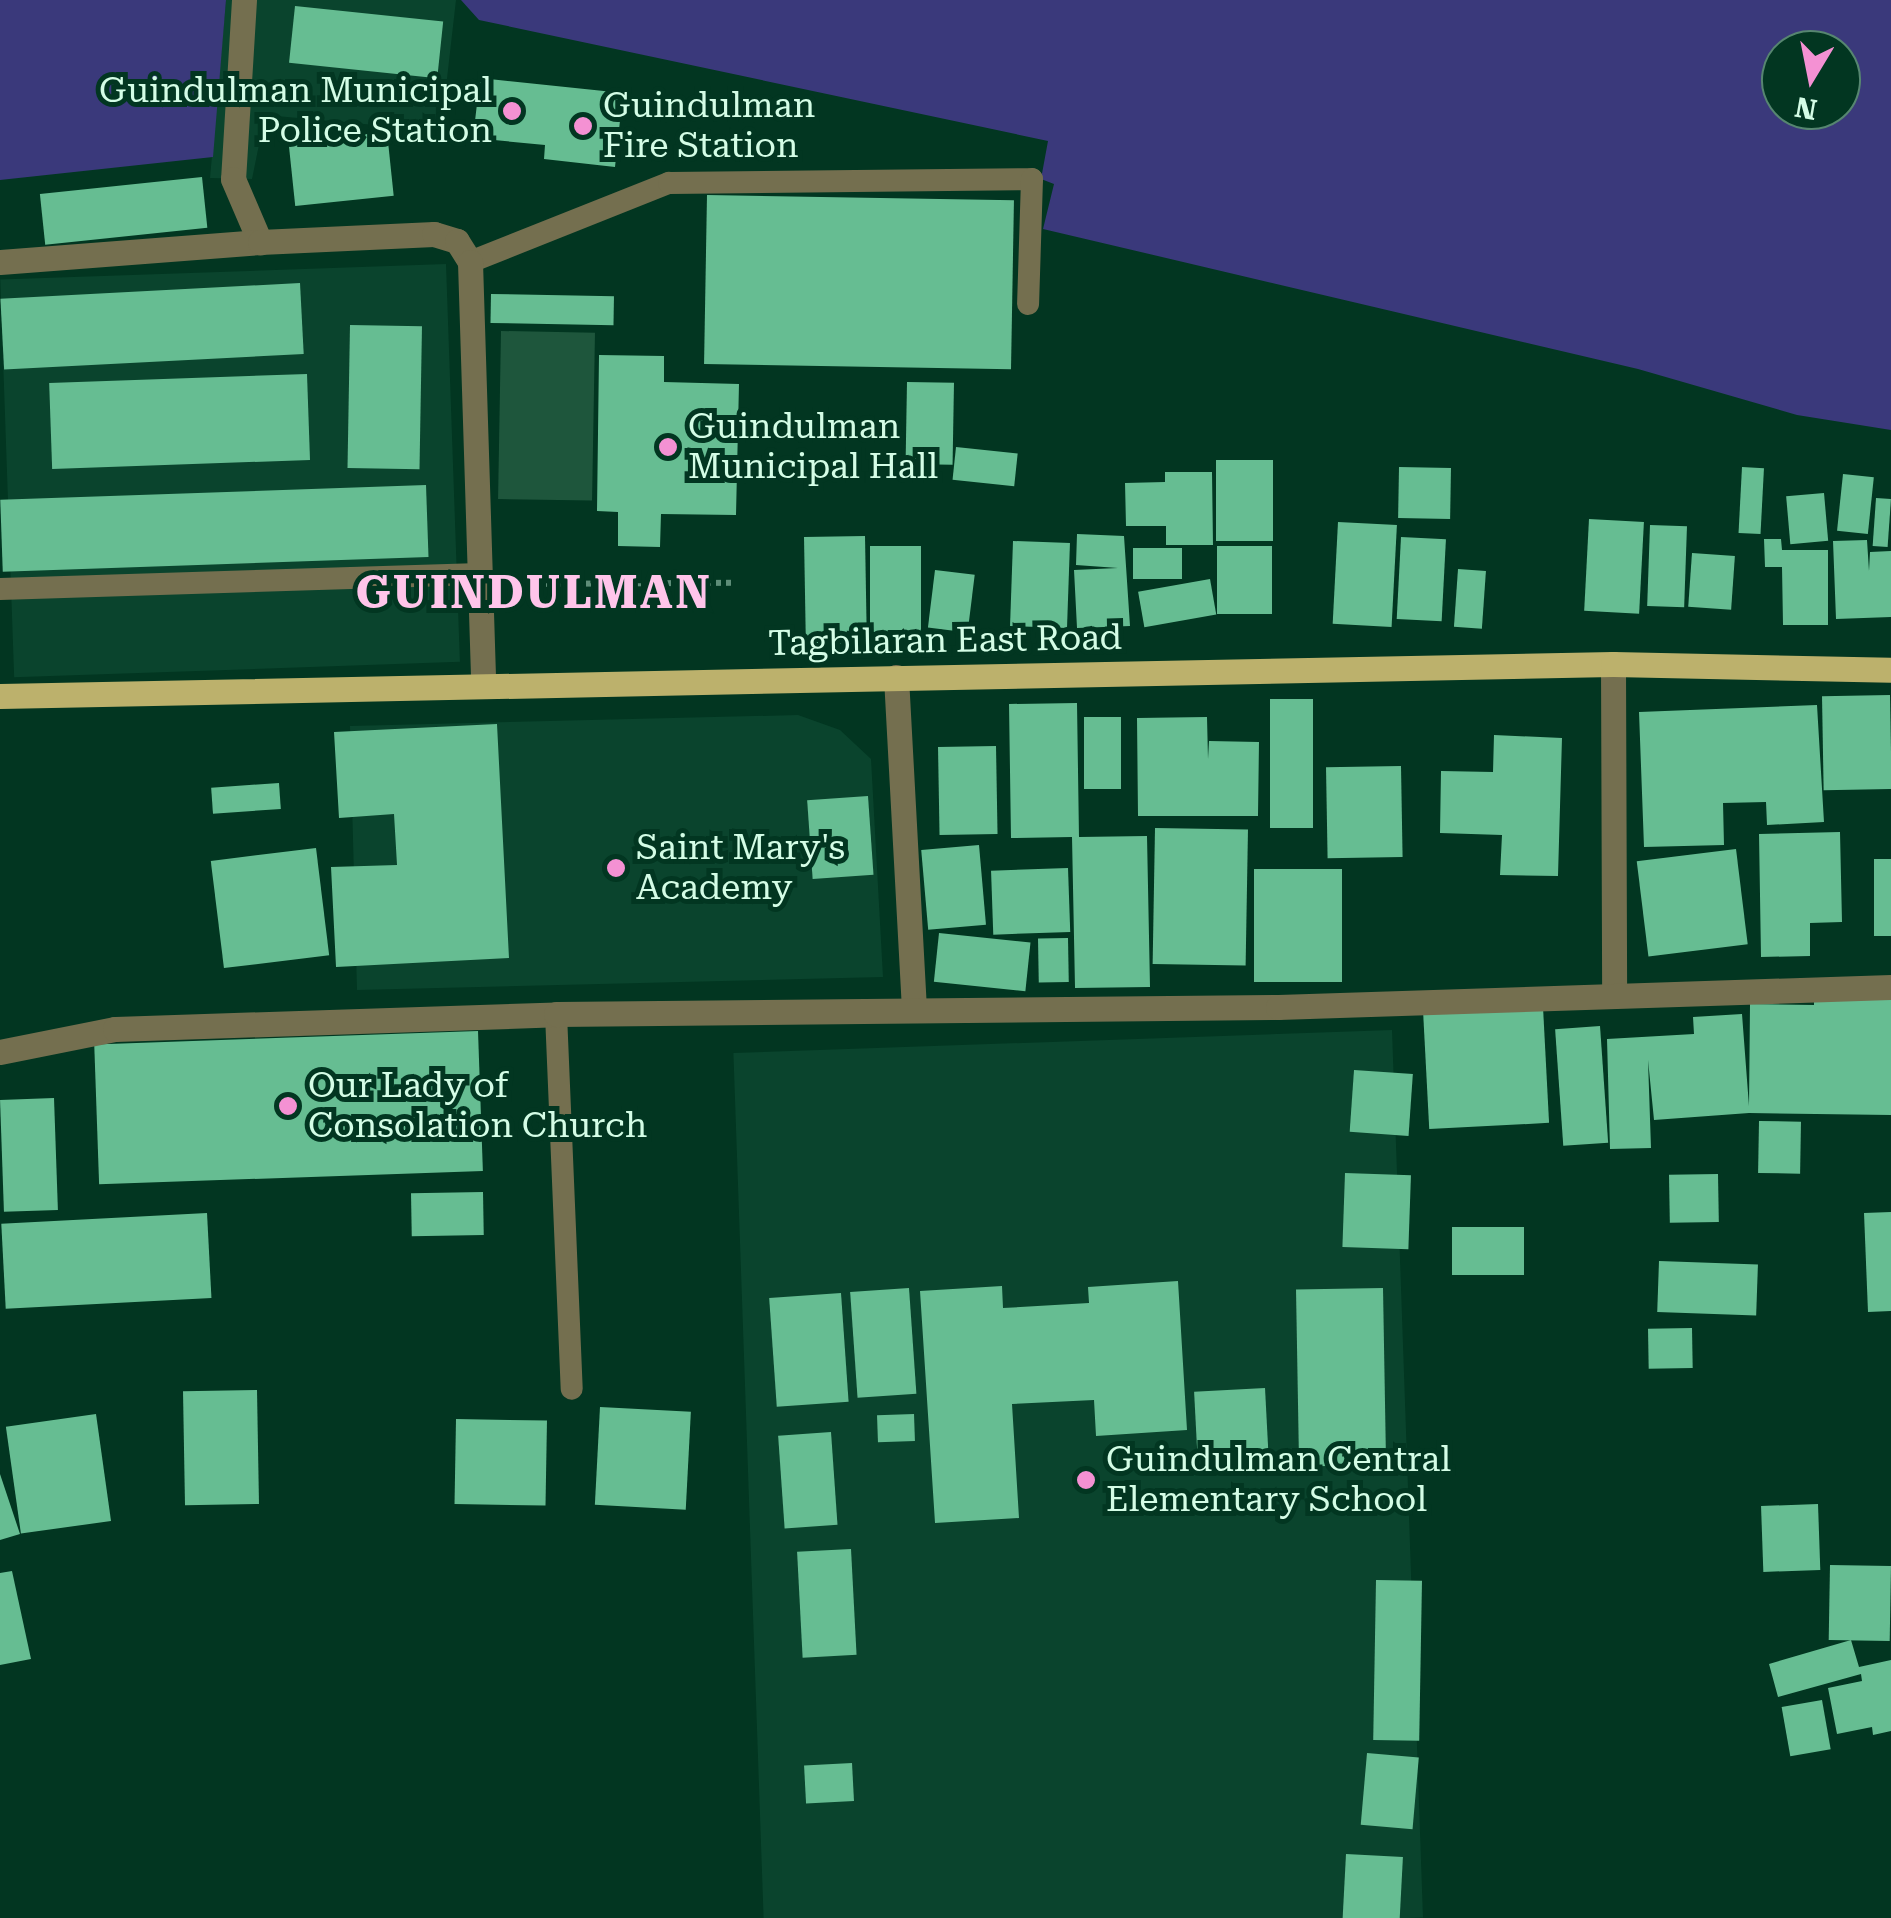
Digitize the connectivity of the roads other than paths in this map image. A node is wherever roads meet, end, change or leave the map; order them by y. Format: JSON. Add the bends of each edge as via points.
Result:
{"nodes":[{"id":1,"x":244,"y":0,"type":"edge"},
{"id":2,"x":260,"y":242,"type":"junction"},
{"id":3,"x":0,"y":262,"type":"edge"},
{"id":4,"x":470,"y":262,"type":"junction"},
{"id":5,"x":1028,"y":304,"type":"dead end"},
{"id":6,"x":480,"y":574,"type":"junction"},
{"id":7,"x":0,"y":589,"type":"edge"},
{"id":8,"x":1613,"y":664,"type":"junction"},
{"id":9,"x":1891,"y":670,"type":"edge"},
{"id":10,"x":896,"y":677,"type":"junction"},
{"id":11,"x":483,"y":682,"type":"junction"},
{"id":12,"x":0,"y":696,"type":"edge"},
{"id":13,"x":1891,"y":987,"type":"edge"},
{"id":14,"x":1614,"y":996,"type":"junction"},
{"id":15,"x":914,"y":1010,"type":"junction"},
{"id":16,"x":556,"y":1014,"type":"junction"},
{"id":17,"x":0,"y":1052,"type":"edge"},
{"id":18,"x":572,"y":1389,"type":"dead end"}],
"edges":[{"from":1,"to":2,"type":"street","via":[[234,178]]},
{"from":2,"to":3,"type":"street"},
{"from":2,"to":4,"type":"street","via":[[434,234],[457,242]]},
{"from":4,"to":5,"type":"lane","via":[[669,182],[1032,179]]},
{"from":4,"to":6,"type":"street"},
{"from":6,"to":7,"type":"lane"},
{"from":6,"to":11,"type":"street"},
{"from":8,"to":9,"type":"main road","name":"Tagbilaran East Road"},
{"from":8,"to":10,"type":"main road","name":"Tagbilaran East Road"},
{"from":8,"to":14,"type":"street"},
{"from":10,"to":11,"type":"main road","name":"Tagbilaran East Road"},
{"from":10,"to":15,"type":"street"},
{"from":11,"to":12,"type":"main road","name":"Tagbilaran East Road"},
{"from":13,"to":14,"type":"street"},
{"from":14,"to":15,"type":"street"},
{"from":15,"to":16,"type":"street"},
{"from":16,"to":17,"type":"street","via":[[115,1030]]},
{"from":16,"to":18,"type":"lane"}]}
